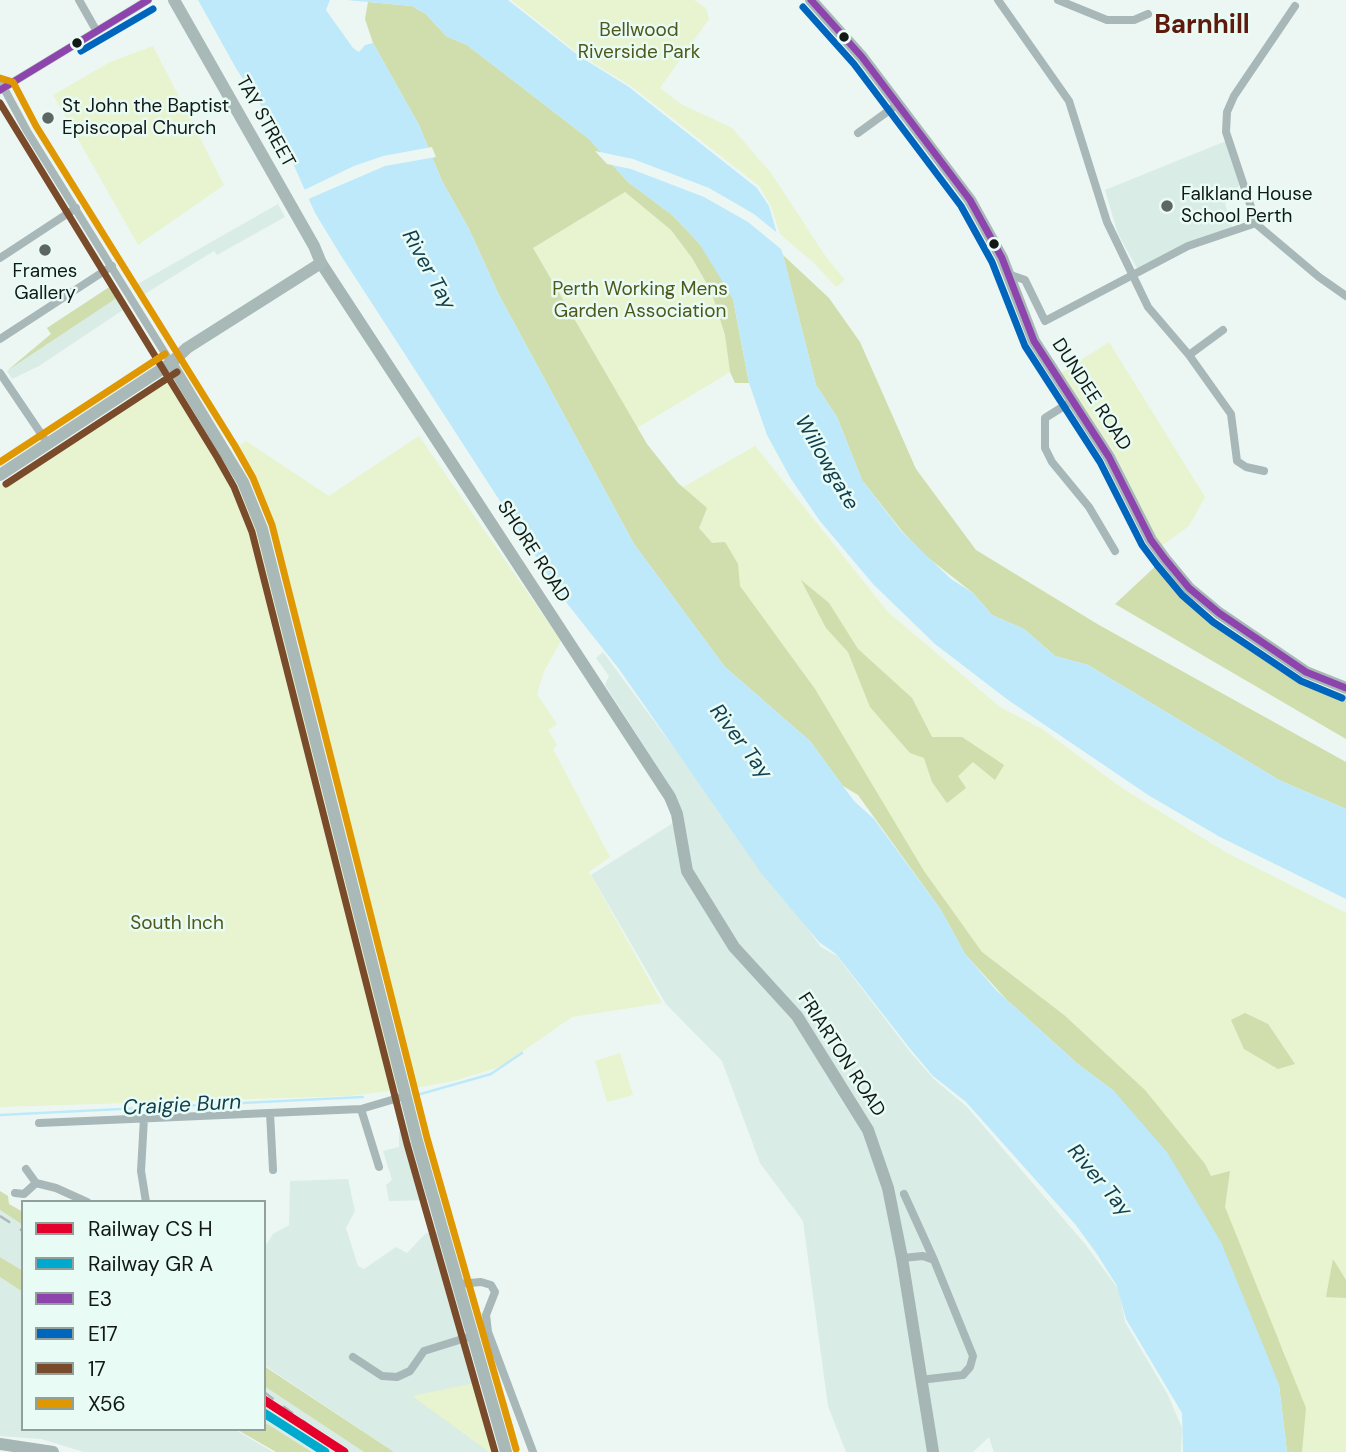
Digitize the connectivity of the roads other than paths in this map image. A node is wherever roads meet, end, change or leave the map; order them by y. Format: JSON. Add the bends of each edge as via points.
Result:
{"nodes":[{"id":1,"x":79,"y":0,"type":"edge"},
{"id":2,"x":148,"y":0,"type":"edge"},
{"id":3,"x":174,"y":0,"type":"edge"},
{"id":4,"x":811,"y":0,"type":"edge"},
{"id":5,"x":998,"y":0,"type":"edge"},
{"id":6,"x":1058,"y":0,"type":"edge"},
{"id":7,"x":1294,"y":6,"type":"dead end"},
{"id":8,"x":1148,"y":14,"type":"dead end"},
{"id":9,"x":96,"y":30,"type":"junction"},
{"id":10,"x":1,"y":87,"type":"edge"},
{"id":11,"x":898,"y":104,"type":"junction"},
{"id":12,"x":858,"y":133,"type":"dead end"},
{"id":13,"x":76,"y":208,"type":"junction"},
{"id":14,"x":1255,"y":223,"type":"junction"},
{"id":15,"x":0,"y":258,"type":"edge"},
{"id":16,"x":321,"y":264,"type":"junction"},
{"id":17,"x":112,"y":266,"type":"junction"},
{"id":18,"x":1008,"y":274,"type":"junction"},
{"id":19,"x":1132,"y":276,"type":"junction"},
{"id":20,"x":1346,"y":296,"type":"edge"},
{"id":21,"x":1223,"y":330,"type":"dead end"},
{"id":22,"x":0,"y":339,"type":"edge"},
{"id":23,"x":1189,"y":355,"type":"junction"},
{"id":24,"x":172,"y":363,"type":"junction"},
{"id":25,"x":0,"y":373,"type":"edge"},
{"id":26,"x":1072,"y":401,"type":"junction"},
{"id":27,"x":48,"y":444,"type":"junction"},
{"id":28,"x":1264,"y":471,"type":"dead end"},
{"id":29,"x":0,"y":475,"type":"edge"},
{"id":30,"x":1115,"y":551,"type":"dead end"},
{"id":31,"x":1346,"y":688,"type":"edge"},
{"id":32,"x":687,"y":872,"type":"joint"},
{"id":33,"x":405,"y":1096,"type":"junction"},
{"id":34,"x":361,"y":1109,"type":"junction"},
{"id":35,"x":270,"y":1113,"type":"junction"},
{"id":36,"x":144,"y":1118,"type":"junction"},
{"id":37,"x":39,"y":1123,"type":"dead end"},
{"id":38,"x":379,"y":1167,"type":"dead end"},
{"id":39,"x":26,"y":1169,"type":"dead end"},
{"id":40,"x":273,"y":1170,"type":"dead end"},
{"id":41,"x":36,"y":1183,"type":"junction"},
{"id":42,"x":15,"y":1193,"type":"dead end"},
{"id":43,"x":904,"y":1194,"type":"dead end"},
{"id":44,"x":83,"y":1200,"type":"edge"},
{"id":45,"x":146,"y":1200,"type":"edge"},
{"id":46,"x":902,"y":1258,"type":"junction"},
{"id":47,"x":934,"y":1259,"type":"junction"},
{"id":48,"x":458,"y":1284,"type":"junction"},
{"id":49,"x":472,"y":1336,"type":"junction"},
{"id":50,"x":353,"y":1357,"type":"dead end"},
{"id":51,"x":920,"y":1380,"type":"junction"},
{"id":52,"x":0,"y":1444,"type":"edge"},
{"id":53,"x":31,"y":1449,"type":"edge"},
{"id":54,"x":52,"y":1452,"type":"edge"},
{"id":55,"x":506,"y":1452,"type":"edge"},
{"id":56,"x":533,"y":1452,"type":"edge"},
{"id":57,"x":933,"y":1452,"type":"edge"}],
"edges":[{"from":1,"to":9,"type":"street"},
{"from":2,"to":9,"type":"street"},
{"from":3,"to":16,"type":"main road","name":"TAY STREET"},
{"from":4,"to":11,"type":"main road","name":"DUNDEE ROAD"},
{"from":5,"to":19,"type":"street","via":[[1069,101],[1107,222]]},
{"from":6,"to":8,"type":"street","via":[[1107,20],[1134,20]]},
{"from":7,"to":14,"type":"street","via":[[1227,112],[1226,132]]},
{"from":9,"to":10,"type":"street"},
{"from":10,"to":13,"type":"street"},
{"from":11,"to":12,"type":"street"},
{"from":11,"to":18,"type":"main road","name":"DUNDEE ROAD","via":[[970,200]]},
{"from":13,"to":15,"type":"street"},
{"from":13,"to":17,"type":"street"},
{"from":14,"to":19,"type":"street","via":[[1188,246]]},
{"from":14,"to":20,"type":"street"},
{"from":16,"to":24,"type":"main road","via":[[187,348]]},
{"from":16,"to":32,"type":"street","name":"SHORE ROAD","via":[[670,797]]},
{"from":17,"to":22,"type":"street"},
{"from":17,"to":24,"type":"street"},
{"from":18,"to":19,"type":"street","via":[[1025,280],[1045,321]]},
{"from":18,"to":26,"type":"main road","name":"DUNDEE ROAD","via":[[1034,341]]},
{"from":19,"to":23,"type":"street","via":[[1148,307]]},
{"from":21,"to":23,"type":"street"},
{"from":23,"to":28,"type":"street","via":[[1231,414],[1237,460]]},
{"from":24,"to":27,"type":"main road"},
{"from":24,"to":33,"type":"main road","via":[[243,482],[262,529]]},
{"from":25,"to":27,"type":"street"},
{"from":26,"to":30,"type":"street","via":[[1045,418],[1045,448]]},
{"from":26,"to":31,"type":"main road","name":"DUNDEE ROAD","via":[[1109,457],[1151,540],[1189,588],[1306,672]]},
{"from":27,"to":29,"type":"main road"},
{"from":32,"to":46,"type":"street","name":"FRIARTON ROAD","via":[[734,947],[797,1016],[868,1130],[888,1188]]},
{"from":33,"to":34,"type":"street"},
{"from":33,"to":48,"type":"main road"},
{"from":34,"to":35,"type":"street"},
{"from":34,"to":38,"type":"street"},
{"from":35,"to":36,"type":"street"},
{"from":35,"to":40,"type":"street"},
{"from":36,"to":37,"type":"street"},
{"from":36,"to":45,"type":"street","via":[[141,1171]]},
{"from":39,"to":41,"type":"street"},
{"from":41,"to":42,"type":"street","via":[[24,1194]]},
{"from":41,"to":44,"type":"street"},
{"from":43,"to":47,"type":"street"},
{"from":46,"to":47,"type":"street"},
{"from":46,"to":51,"type":"street","name":"FRIARTON ROAD"},
{"from":47,"to":51,"type":"street","via":[[973,1356],[963,1375]]},
{"from":48,"to":49,"type":"main road"},
{"from":48,"to":56,"type":"street","via":[[481,1282],[495,1292],[485,1315],[488,1332]]},
{"from":49,"to":50,"type":"street","via":[[424,1351],[410,1371],[397,1377],[382,1376]]},
{"from":49,"to":55,"type":"main road"},
{"from":51,"to":57,"type":"street","name":"FRIARTON ROAD"},
{"from":52,"to":53,"type":"street"},
{"from":53,"to":54,"type":"street"}]}
